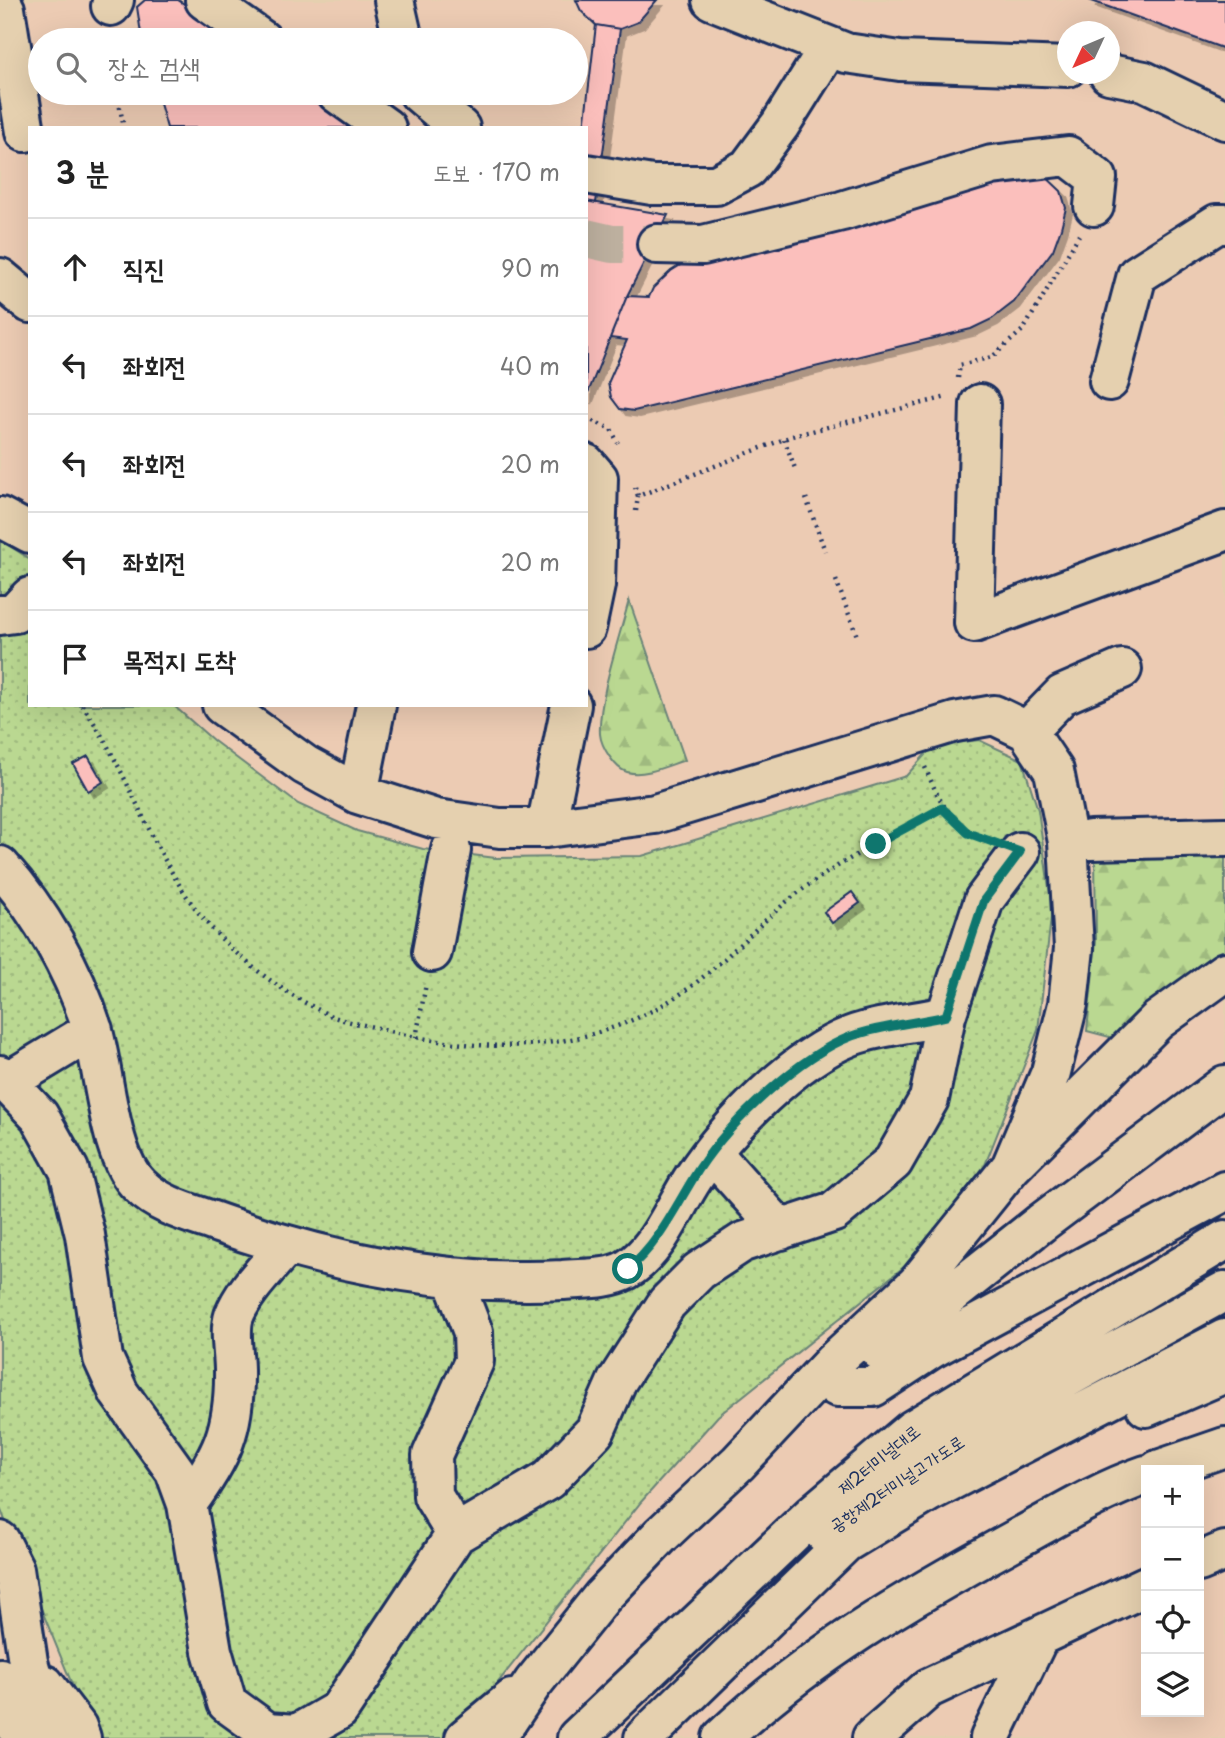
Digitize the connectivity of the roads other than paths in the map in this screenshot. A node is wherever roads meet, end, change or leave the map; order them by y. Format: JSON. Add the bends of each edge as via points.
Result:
{"nodes":[{"id":1,"x":205,"y":0,"type":"edge"},
{"id":2,"x":394,"y":0,"type":"edge"},
{"id":3,"x":712,"y":0,"type":"edge"},
{"id":4,"x":0,"y":5,"type":"edge"},
{"id":5,"x":245,"y":28,"type":"edge"},
{"id":6,"x":400,"y":28,"type":"edge"},
{"id":7,"x":829,"y":47,"type":"junction"},
{"id":8,"x":1057,"y":67,"type":"edge"},
{"id":9,"x":1120,"y":76,"type":"edge"},
{"id":10,"x":354,"y":105,"type":"edge"},
{"id":11,"x":433,"y":105,"type":"edge"},
{"id":12,"x":1225,"y":120,"type":"edge"},
{"id":13,"x":383,"y":126,"type":"edge"},
{"id":14,"x":458,"y":126,"type":"edge"},
{"id":15,"x":25,"y":132,"type":"dead end"},
{"id":16,"x":588,"y":174,"type":"edge"},
{"id":17,"x":1094,"y":206,"type":"road end"},
{"id":18,"x":1225,"y":224,"type":"edge"},
{"id":19,"x":657,"y":244,"type":"tunnel mouth"},
{"id":20,"x":0,"y":278,"type":"edge"},
{"id":21,"x":28,"y":301,"type":"edge"},
{"id":22,"x":1109,"y":381,"type":"dead end"},
{"id":23,"x":964,"y":394,"type":"road end"},
{"id":24,"x":588,"y":466,"type":"edge"},
{"id":25,"x":0,"y":517,"type":"edge"},
{"id":26,"x":1225,"y":531,"type":"edge"},
{"id":27,"x":28,"y":532,"type":"edge"},
{"id":28,"x":591,"y":550,"type":"edge"},
{"id":29,"x":28,"y":599,"type":"edge"},
{"id":30,"x":0,"y":615,"type":"edge"},
{"id":31,"x":588,"y":618,"type":"edge"},
{"id":32,"x":1122,"y":669,"type":"dead end"},
{"id":33,"x":225,"y":707,"type":"edge"},
{"id":34,"x":376,"y":707,"type":"edge"},
{"id":35,"x":571,"y":707,"type":"edge"},
{"id":36,"x":1027,"y":731,"type":"junction"},
{"id":37,"x":358,"y":794,"type":"junction"},
{"id":38,"x":546,"y":828,"type":"junction"},
{"id":39,"x":1225,"y":837,"type":"edge"},
{"id":40,"x":1090,"y":841,"type":"dead end"},
{"id":41,"x":451,"y":850,"type":"dead end"},
{"id":42,"x":1020,"y":852,"type":"road end"},
{"id":43,"x":0,"y":866,"type":"edge"},
{"id":44,"x":432,"y":953,"type":"road end"},
{"id":45,"x":1225,"y":972,"type":"edge"},
{"id":46,"x":946,"y":1016,"type":"junction"},
{"id":47,"x":93,"y":1030,"type":"junction"},
{"id":48,"x":3,"y":1078,"type":"edge"},
{"id":49,"x":1225,"y":1085,"type":"edge"},
{"id":50,"x":712,"y":1153,"type":"junction"},
{"id":51,"x":123,"y":1166,"type":"junction"},
{"id":52,"x":1012,"y":1167,"type":"junction"},
{"id":53,"x":1225,"y":1191,"type":"edge"},
{"id":54,"x":77,"y":1196,"type":"junction"},
{"id":55,"x":781,"y":1230,"type":"junction"},
{"id":56,"x":1225,"y":1240,"type":"edge"},
{"id":57,"x":285,"y":1247,"type":"junction"},
{"id":58,"x":622,"y":1272,"type":"junction"},
{"id":59,"x":452,"y":1277,"type":"junction"},
{"id":60,"x":1225,"y":1292,"type":"edge"},
{"id":61,"x":661,"y":1313,"type":"junction"},
{"id":62,"x":1225,"y":1339,"type":"edge"},
{"id":63,"x":1225,"y":1373,"type":"edge"},
{"id":64,"x":837,"y":1387,"type":"junction"},
{"id":65,"x":1225,"y":1447,"type":"edge"},
{"id":66,"x":738,"y":1463,"type":"junction"},
{"id":67,"x":1173,"y":1465,"type":"edge"},
{"id":68,"x":1141,"y":1477,"type":"edge"},
{"id":69,"x":187,"y":1504,"type":"junction"},
{"id":70,"x":456,"y":1534,"type":"junction"},
{"id":71,"x":0,"y":1541,"type":"edge"},
{"id":72,"x":1225,"y":1551,"type":"edge"},
{"id":73,"x":1204,"y":1560,"type":"edge"},
{"id":74,"x":1141,"y":1588,"type":"edge"},
{"id":75,"x":0,"y":1608,"type":"edge"},
{"id":76,"x":1039,"y":1637,"type":"junction"},
{"id":77,"x":14,"y":1670,"type":"edge"},
{"id":78,"x":533,"y":1683,"type":"junction"},
{"id":79,"x":21,"y":1738,"type":"edge"},
{"id":80,"x":51,"y":1738,"type":"edge"},
{"id":81,"x":81,"y":1738,"type":"edge"},
{"id":82,"x":465,"y":1738,"type":"edge"},
{"id":83,"x":496,"y":1738,"type":"edge"},
{"id":84,"x":577,"y":1738,"type":"edge"},
{"id":85,"x":616,"y":1738,"type":"edge"},
{"id":86,"x":644,"y":1738,"type":"edge"},
{"id":87,"x":668,"y":1738,"type":"edge"},
{"id":88,"x":722,"y":1738,"type":"edge"},
{"id":89,"x":872,"y":1738,"type":"edge"},
{"id":90,"x":989,"y":1738,"type":"edge"}],
"edges":[{"from":1,"to":5,"type":"street"},
{"from":2,"to":6,"type":"street"},
{"from":3,"to":7,"type":"street"},
{"from":4,"to":15,"type":"street","via":[[5,9]]},
{"from":7,"to":8,"type":"street","via":[[901,61]]},
{"from":7,"to":16,"type":"street","via":[[748,168],[716,185],[652,185]]},
{"from":9,"to":12,"type":"street","via":[[1144,81]]},
{"from":10,"to":13,"type":"street"},
{"from":11,"to":14,"type":"street"},
{"from":17,"to":19,"type":"street","via":[[1097,178],[1068,156],[992,165],[842,211],[703,245]]},
{"from":18,"to":22,"type":"street","via":[[1217,224],[1137,275]]},
{"from":20,"to":21,"type":"street"},
{"from":23,"to":26,"type":"street","via":[[974,624]]},
{"from":24,"to":28,"type":"street","via":[[598,478]]},
{"from":25,"to":27,"type":"street"},
{"from":28,"to":31,"type":"street","via":[[595,585]]},
{"from":29,"to":30,"type":"street","via":[[15,613]]},
{"from":32,"to":36,"type":"street","via":[[1062,695]]},
{"from":33,"to":37,"type":"street","via":[[305,765]]},
{"from":34,"to":37,"type":"street"},
{"from":35,"to":38,"type":"street"},
{"from":36,"to":38,"type":"street","via":[[994,715],[955,722],[655,814]]},
{"from":36,"to":52,"type":"street","via":[[1055,771],[1069,842],[1074,948],[1068,1004],[1051,1072]]},
{"from":37,"to":38,"type":"street","via":[[436,819],[500,828]]},
{"from":39,"to":40,"type":"street"},
{"from":41,"to":44,"type":"street"},
{"from":42,"to":46,"type":"street","via":[[984,900]]},
{"from":43,"to":47,"type":"street","via":[[19,886],[76,981]]},
{"from":45,"to":52,"type":"street","via":[[1157,1021]]},
{"from":46,"to":50,"type":"street","via":[[852,1036],[815,1057],[776,1086]]},
{"from":46,"to":55,"type":"street","via":[[929,1099],[893,1162],[834,1212]]},
{"from":47,"to":48,"type":"street"},
{"from":47,"to":51,"type":"street"},
{"from":48,"to":54,"type":"street","via":[[39,1116],[69,1170]]},
{"from":49,"to":64,"type":"street","via":[[1041,1223]]},
{"from":50,"to":55,"type":"street"},
{"from":50,"to":58,"type":"street","via":[[657,1239]]},
{"from":51,"to":54,"type":"street"},
{"from":51,"to":57,"type":"street","via":[[140,1187],[165,1203]]},
{"from":52,"to":66,"type":"street","via":[[917,1284],[832,1363]]},
{"from":53,"to":64,"type":"street","via":[[931,1349],[873,1387]]},
{"from":54,"to":69,"type":"street","via":[[103,1357],[119,1393],[175,1471]]},
{"from":55,"to":61,"type":"street","via":[[743,1242],[699,1271]]},
{"from":56,"to":84,"type":"street","name":"제2터미널대로","via":[[912,1430],[814,1513]]},
{"from":57,"to":59,"type":"street","via":[[415,1275]]},
{"from":57,"to":69,"type":"street","via":[[241,1301],[233,1320],[235,1400],[230,1430],[222,1452]]},
{"from":58,"to":59,"type":"street","via":[[611,1277],[509,1282]]},
{"from":58,"to":61,"type":"street"},
{"from":59,"to":70,"type":"street","via":[[473,1332],[474,1361],[432,1455],[433,1496]]},
{"from":60,"to":85,"type":"street","name":"공항제2터미널고가도로","via":[[1010,1409],[826,1531]]},
{"from":61,"to":70,"type":"street","via":[[617,1381],[595,1431],[548,1480]]},
{"from":62,"to":86,"type":"street","via":[[929,1492],[845,1544]]},
{"from":63,"to":87,"type":"street","via":[[963,1492],[859,1559]]},
{"from":64,"to":66,"type":"street"},
{"from":65,"to":67,"type":"street"},
{"from":66,"to":78,"type":"street","via":[[611,1588]]},
{"from":68,"to":88,"type":"street","via":[[1112,1487],[981,1558],[845,1640],[754,1707]]},
{"from":69,"to":70,"type":"street","via":[[212,1651],[227,1703],[267,1732],[297,1734],[339,1710]]},
{"from":71,"to":77,"type":"street","via":[[14,1569]]},
{"from":72,"to":73,"type":"street"},
{"from":74,"to":76,"type":"street"},
{"from":75,"to":77,"type":"street"},
{"from":76,"to":89,"type":"street","via":[[929,1688]]},
{"from":76,"to":90,"type":"street"},
{"from":77,"to":79,"type":"street"},
{"from":77,"to":80,"type":"street"},
{"from":77,"to":81,"type":"street","via":[[77,1727]]},
{"from":78,"to":82,"type":"street"},
{"from":78,"to":83,"type":"street"}]}
